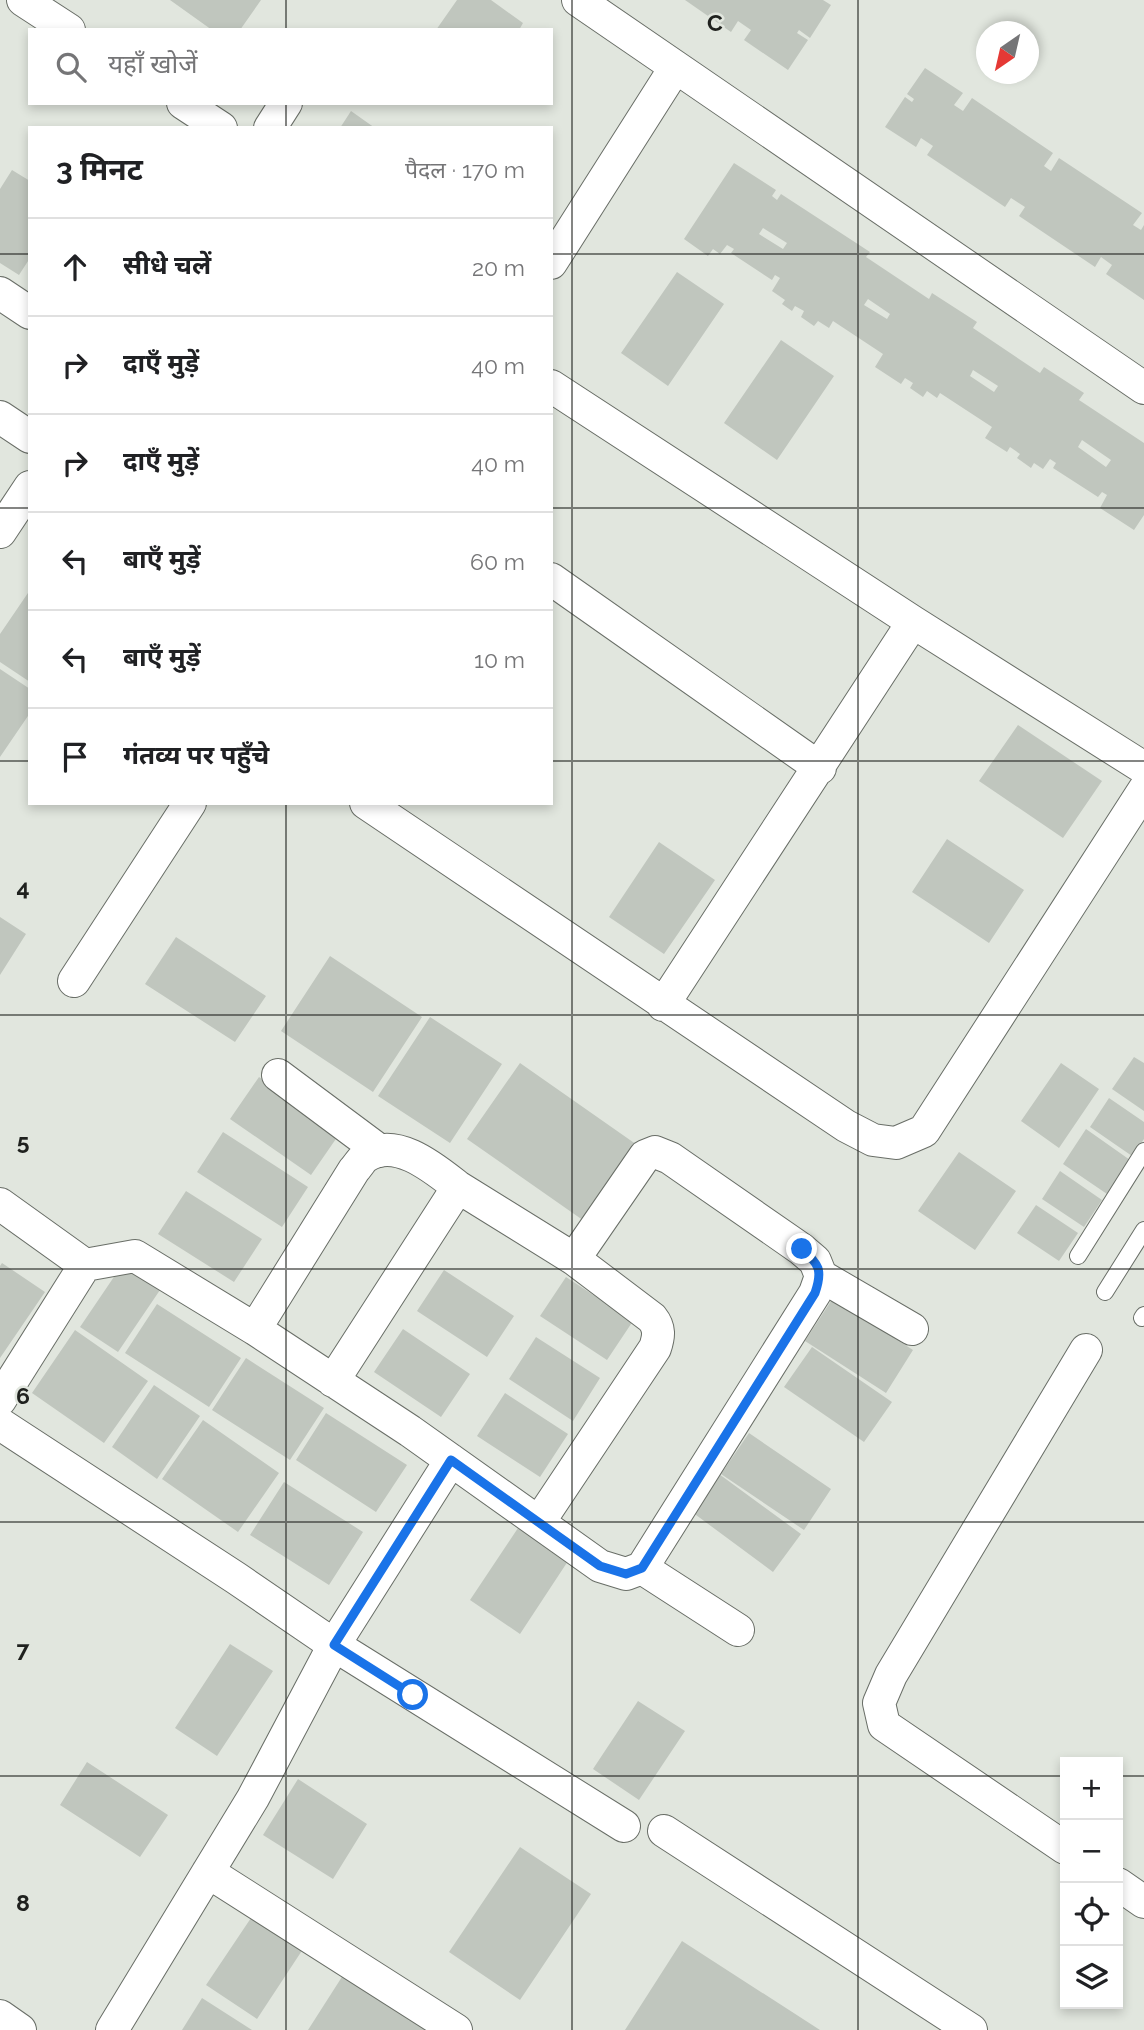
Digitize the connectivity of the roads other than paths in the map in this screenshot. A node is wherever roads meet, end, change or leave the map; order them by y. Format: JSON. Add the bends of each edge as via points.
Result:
{"nodes":[{"id":1,"x":23,"y":0,"type":"edge"},
{"id":2,"x":578,"y":0,"type":"edge"},
{"id":3,"x":66,"y":28,"type":"edge"},
{"id":4,"x":675,"y":68,"type":"junction"},
{"id":5,"x":186,"y":105,"type":"edge"},
{"id":6,"x":285,"y":105,"type":"edge"},
{"id":7,"x":218,"y":126,"type":"edge"},
{"id":8,"x":271,"y":126,"type":"edge"},
{"id":9,"x":553,"y":260,"type":"edge"},
{"id":10,"x":0,"y":293,"type":"edge"},
{"id":11,"x":28,"y":312,"type":"edge"},
{"id":12,"x":553,"y":387,"type":"edge"},
{"id":13,"x":1144,"y":388,"type":"edge"},
{"id":14,"x":0,"y":417,"type":"edge"},
{"id":15,"x":28,"y":436,"type":"edge"},
{"id":16,"x":28,"y":490,"type":"edge"},
{"id":17,"x":0,"y":532,"type":"edge"},
{"id":18,"x":553,"y":580,"type":"edge"},
{"id":19,"x":914,"y":622,"type":"junction"},
{"id":20,"x":820,"y":768,"type":"junction"},
{"id":21,"x":1144,"y":768,"type":"edge"},
{"id":22,"x":1144,"y":790,"type":"edge"},
{"id":23,"x":189,"y":805,"type":"edge"},
{"id":24,"x":369,"y":805,"type":"edge"},
{"id":25,"x":74,"y":981,"type":"dead end"},
{"id":26,"x":663,"y":1005,"type":"junction"},
{"id":27,"x":278,"y":1075,"type":"dead end"},
{"id":28,"x":380,"y":1151,"type":"junction"},
{"id":29,"x":1144,"y":1151,"type":"edge"},
{"id":30,"x":458,"y":1187,"type":"junction"},
{"id":31,"x":0,"y":1204,"type":"edge"},
{"id":32,"x":1144,"y":1230,"type":"edge"},
{"id":33,"x":1077,"y":1256,"type":"dead end"},
{"id":34,"x":574,"y":1259,"type":"junction"},
{"id":35,"x":85,"y":1265,"type":"junction"},
{"id":36,"x":821,"y":1276,"type":"junction"},
{"id":37,"x":1105,"y":1292,"type":"dead end"},
{"id":38,"x":255,"y":1329,"type":"junction"},
{"id":39,"x":912,"y":1329,"type":"dead end"},
{"id":40,"x":1086,"y":1350,"type":"dead end"},
{"id":41,"x":333,"y":1381,"type":"junction"},
{"id":42,"x":0,"y":1399,"type":"edge"},
{"id":43,"x":0,"y":1424,"type":"edge"},
{"id":44,"x":451,"y":1460,"type":"junction"},
{"id":45,"x":539,"y":1522,"type":"junction"},
{"id":46,"x":642,"y":1568,"type":"junction"},
{"id":47,"x":738,"y":1630,"type":"dead end"},
{"id":48,"x":334,"y":1645,"type":"junction"},
{"id":49,"x":624,"y":1826,"type":"dead end"},
{"id":50,"x":664,"y":1831,"type":"dead end"},
{"id":51,"x":1060,"y":1845,"type":"edge"},
{"id":52,"x":208,"y":1872,"type":"junction"},
{"id":53,"x":0,"y":2016,"type":"edge"},
{"id":54,"x":20,"y":2030,"type":"edge"},
{"id":55,"x":111,"y":2030,"type":"edge"},
{"id":56,"x":456,"y":2030,"type":"edge"},
{"id":57,"x":971,"y":2030,"type":"edge"}],
"edges":[{"from":1,"to":3,"type":"street"},
{"from":2,"to":4,"type":"street"},
{"from":4,"to":9,"type":"street"},
{"from":4,"to":13,"type":"street"},
{"from":5,"to":7,"type":"street"},
{"from":6,"to":8,"type":"street"},
{"from":10,"to":11,"type":"street"},
{"from":12,"to":19,"type":"street"},
{"from":14,"to":15,"type":"street"},
{"from":16,"to":17,"type":"street"},
{"from":18,"to":20,"type":"street"},
{"from":19,"to":20,"type":"street"},
{"from":19,"to":21,"type":"street"},
{"from":20,"to":26,"type":"street"},
{"from":22,"to":26,"type":"street","via":[[924,1131],[896,1143],[873,1140]]},
{"from":23,"to":25,"type":"street"},
{"from":24,"to":26,"type":"street"},
{"from":27,"to":28,"type":"street"},
{"from":28,"to":30,"type":"street","via":[[394,1149]]},
{"from":28,"to":38,"type":"street","via":[[354,1170]]},
{"from":29,"to":33,"type":"lane"},
{"from":30,"to":34,"type":"street"},
{"from":30,"to":41,"type":"street"},
{"from":31,"to":35,"type":"street"},
{"from":32,"to":37,"type":"lane"},
{"from":34,"to":36,"type":"street","via":[[645,1156],[655,1152],[802,1249],[815,1261]]},
{"from":34,"to":45,"type":"street","via":[[652,1318],[659,1337]]},
{"from":35,"to":38,"type":"street","via":[[135,1256]]},
{"from":35,"to":42,"type":"street"},
{"from":36,"to":39,"type":"street"},
{"from":36,"to":46,"type":"street","via":[[815,1293]]},
{"from":38,"to":41,"type":"street"},
{"from":40,"to":51,"type":"street","via":[[891,1675],[879,1703],[884,1725]]},
{"from":41,"to":44,"type":"street"},
{"from":43,"to":48,"type":"street"},
{"from":44,"to":45,"type":"street"},
{"from":44,"to":48,"type":"street"},
{"from":45,"to":46,"type":"street","via":[[600,1566],[626,1574]]},
{"from":46,"to":47,"type":"street"},
{"from":48,"to":49,"type":"street"},
{"from":48,"to":52,"type":"street"},
{"from":50,"to":57,"type":"street"},
{"from":52,"to":55,"type":"street"},
{"from":52,"to":56,"type":"street"},
{"from":53,"to":54,"type":"street"}]}
